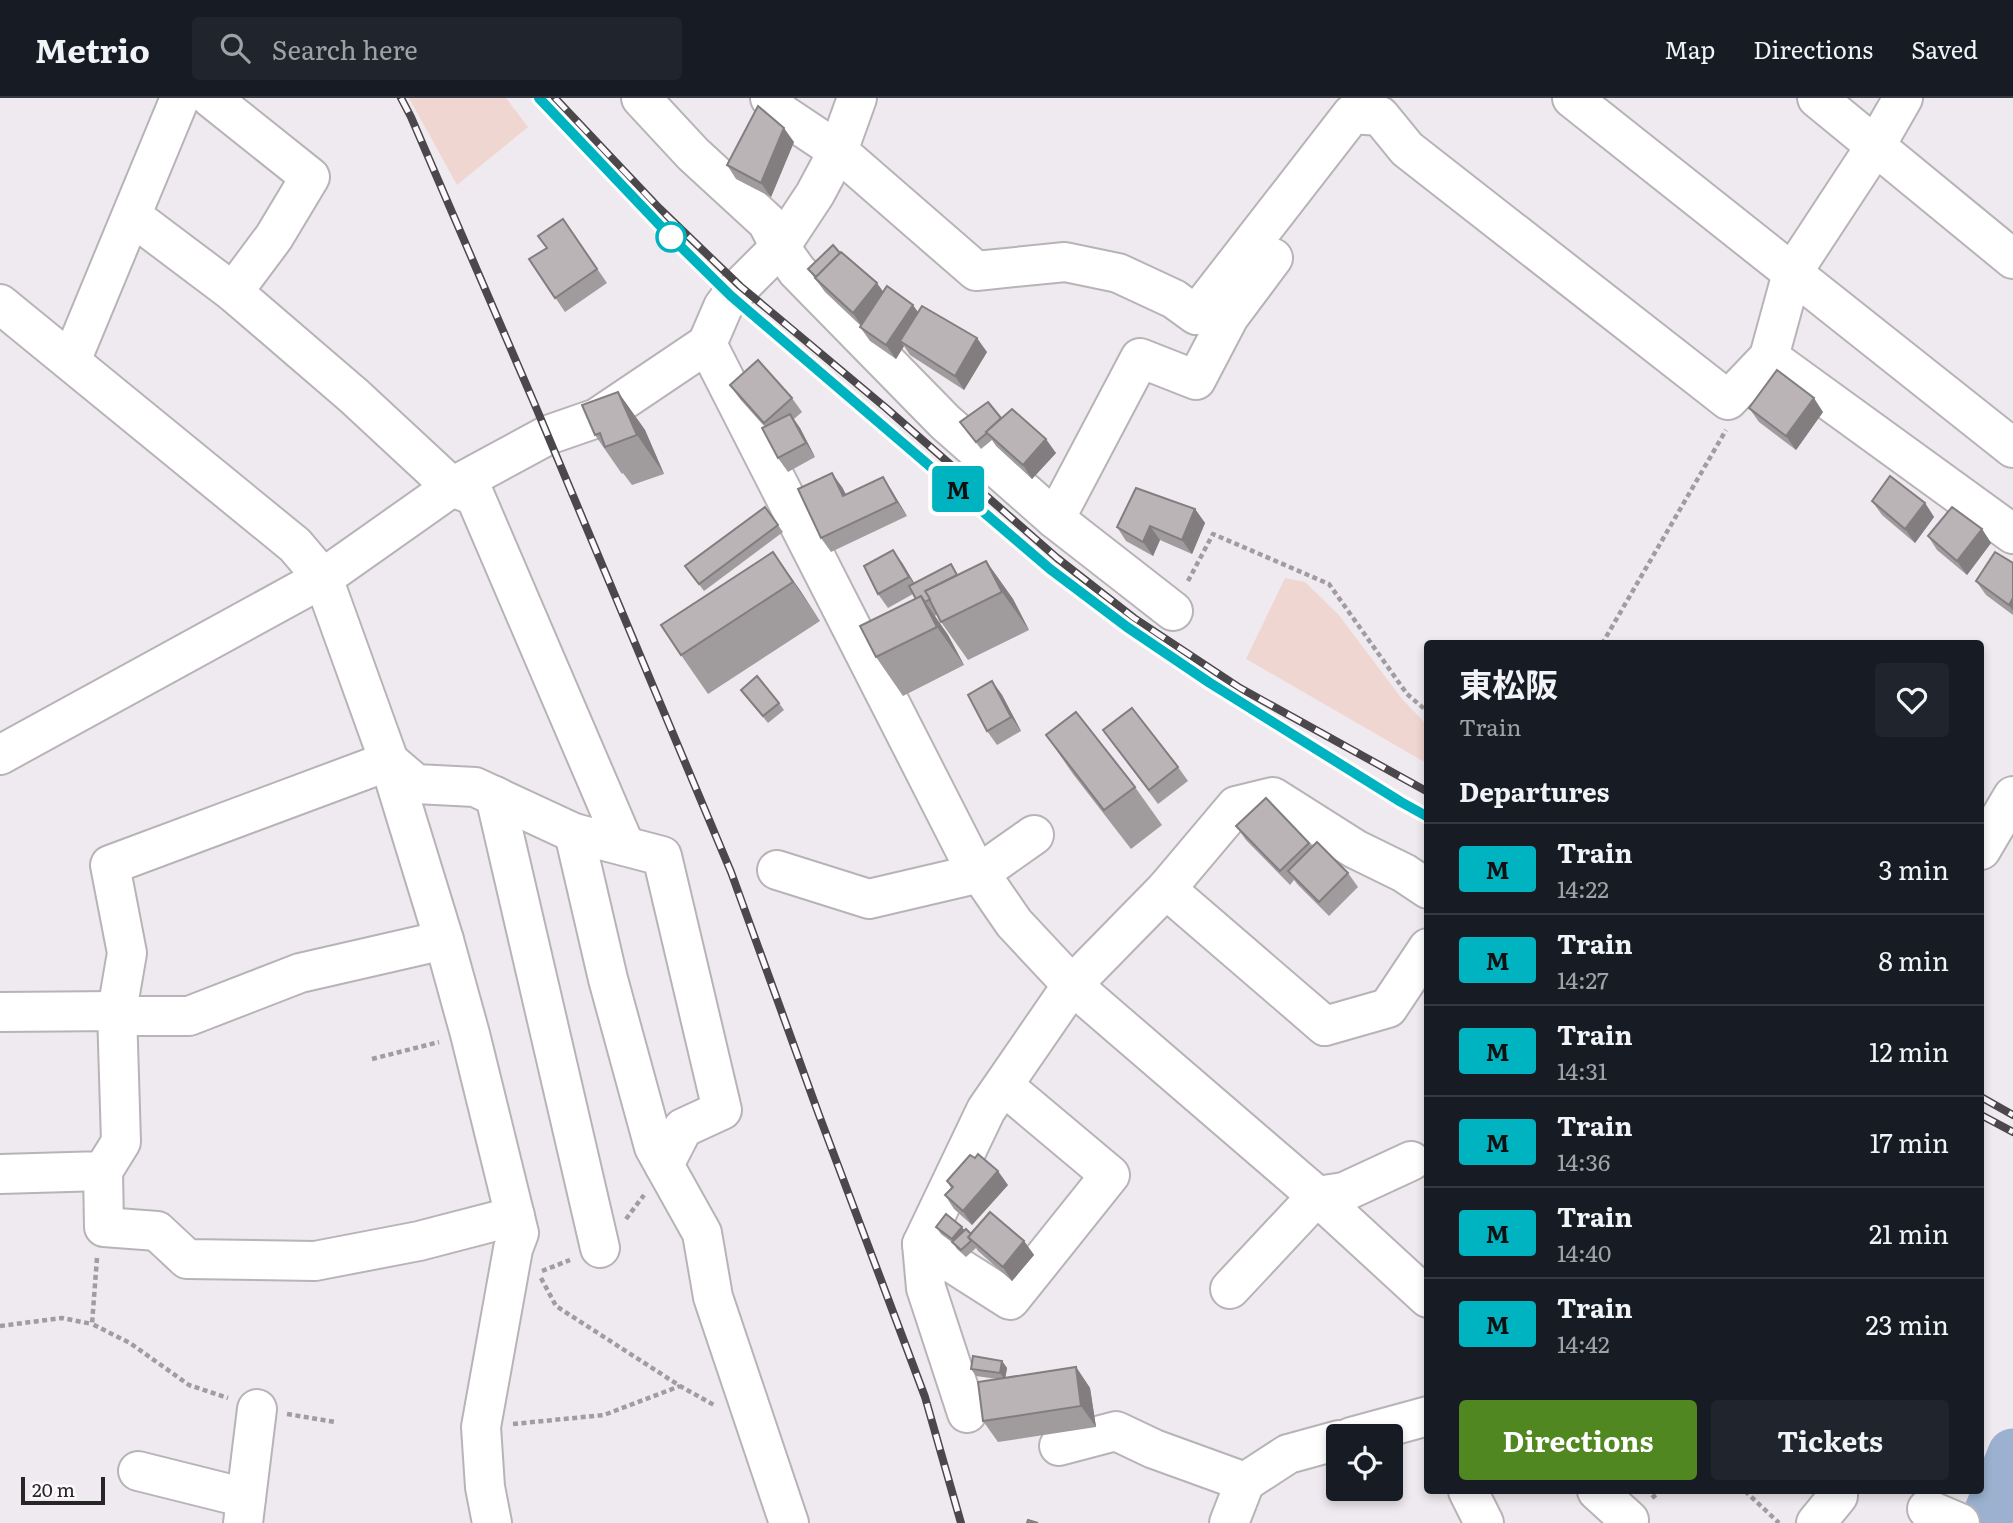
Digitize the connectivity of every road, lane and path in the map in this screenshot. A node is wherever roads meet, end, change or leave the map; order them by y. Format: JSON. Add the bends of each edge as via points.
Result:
{"nodes":[{"id":1,"x":180,"y":98,"type":"edge"},
{"id":2,"x":211,"y":98,"type":"edge"},
{"id":3,"x":641,"y":98,"type":"edge"},
{"id":4,"x":769,"y":98,"type":"edge"},
{"id":5,"x":857,"y":98,"type":"edge"},
{"id":6,"x":1572,"y":98,"type":"edge"},
{"id":7,"x":1817,"y":98,"type":"edge"},
{"id":8,"x":1903,"y":98,"type":"edge"},
{"id":9,"x":1385,"y":107,"type":"edge"},
{"id":10,"x":1876,"y":145,"type":"junction"},
{"id":11,"x":838,"y":151,"type":"junction"},
{"id":12,"x":132,"y":216,"type":"junction"},
{"id":13,"x":780,"y":247,"type":"junction"},
{"id":14,"x":2013,"y":259,"type":"edge"},
{"id":15,"x":1792,"y":273,"type":"junction"},
{"id":16,"x":233,"y":292,"type":"junction"},
{"id":17,"x":0,"y":304,"type":"edge"},
{"id":18,"x":707,"y":344,"type":"junction"},
{"id":19,"x":1769,"y":357,"type":"junction"},
{"id":20,"x":71,"y":361,"type":"junction"},
{"id":21,"x":1737,"y":411,"type":"joint"},
{"id":22,"x":2013,"y":449,"type":"edge"},
{"id":23,"x":452,"y":487,"type":"junction"},
{"id":24,"x":1055,"y":519,"type":"junction"},
{"id":25,"x":2013,"y":534,"type":"edge"},
{"id":26,"x":323,"y":578,"type":"junction"},
{"id":27,"x":1172,"y":611,"type":"joint"},
{"id":28,"x":1604,"y":640,"type":"edge"},
{"id":29,"x":1424,"y":709,"type":"edge"},
{"id":30,"x":0,"y":755,"type":"edge"},
{"id":31,"x":389,"y":761,"type":"junction"},
{"id":32,"x":495,"y":796,"type":"junction"},
{"id":33,"x":2013,"y":796,"type":"edge"},
{"id":34,"x":574,"y":833,"type":"junction"},
{"id":35,"x":1034,"y":835,"type":"dead end"},
{"id":36,"x":1984,"y":845,"type":"edge"},
{"id":37,"x":625,"y":846,"type":"junction"},
{"id":38,"x":777,"y":870,"type":"dead end"},
{"id":39,"x":980,"y":873,"type":"junction"},
{"id":40,"x":1424,"y":886,"type":"edge"},
{"id":41,"x":1166,"y":889,"type":"junction"},
{"id":42,"x":444,"y":940,"type":"junction"},
{"id":43,"x":1424,"y":954,"type":"edge"},
{"id":44,"x":1072,"y":985,"type":"junction"},
{"id":45,"x":117,"y":1011,"type":"junction"},
{"id":46,"x":0,"y":1013,"type":"edge"},
{"id":47,"x":1004,"y":1086,"type":"junction"},
{"id":48,"x":1411,"y":1161,"type":"dead end"},
{"id":49,"x":664,"y":1165,"type":"junction"},
{"id":50,"x":103,"y":1171,"type":"junction"},
{"id":51,"x":0,"y":1174,"type":"edge"},
{"id":52,"x":1317,"y":1196,"type":"junction"},
{"id":53,"x":517,"y":1224,"type":"junction"},
{"id":54,"x":104,"y":1227,"type":"junction"},
{"id":55,"x":922,"y":1244,"type":"junction"},
{"id":56,"x":600,"y":1248,"type":"dead end"},
{"id":57,"x":1230,"y":1289,"type":"dead end"},
{"id":58,"x":1424,"y":1294,"type":"edge"},
{"id":59,"x":92,"y":1324,"type":"junction"},
{"id":60,"x":0,"y":1326,"type":"edge"},
{"id":61,"x":680,"y":1386,"type":"junction"},
{"id":62,"x":257,"y":1409,"type":"junction"},
{"id":63,"x":967,"y":1413,"type":"dead end"},
{"id":64,"x":1424,"y":1417,"type":"edge"},
{"id":65,"x":335,"y":1422,"type":"dead end"},
{"id":66,"x":1399,"y":1424,"type":"edge"},
{"id":67,"x":481,"y":1427,"type":"junction"},
{"id":68,"x":757,"y":1428,"type":"junction"},
{"id":69,"x":1326,"y":1444,"type":"edge"},
{"id":70,"x":1059,"y":1446,"type":"dead end"},
{"id":71,"x":138,"y":1471,"type":"dead end"},
{"id":72,"x":1245,"y":1482,"type":"junction"},
{"id":73,"x":1470,"y":1494,"type":"edge"},
{"id":74,"x":1600,"y":1494,"type":"edge"},
{"id":75,"x":1748,"y":1494,"type":"edge"},
{"id":76,"x":1838,"y":1494,"type":"edge"},
{"id":77,"x":244,"y":1510,"type":"edge"},
{"id":78,"x":1629,"y":1520,"type":"dead end"},
{"id":79,"x":492,"y":1523,"type":"edge"},
{"id":80,"x":789,"y":1523,"type":"edge"},
{"id":81,"x":1229,"y":1523,"type":"edge"},
{"id":82,"x":1484,"y":1523,"type":"edge"},
{"id":83,"x":1779,"y":1523,"type":"edge"},
{"id":84,"x":1816,"y":1523,"type":"edge"}],
"edges":[{"from":1,"to":12,"type":"street"},
{"from":2,"to":16,"type":"street","via":[[310,177]]},
{"from":3,"to":13,"type":"street","via":[[767,222]]},
{"from":4,"to":11,"type":"street","via":[[782,113]]},
{"from":5,"to":11,"type":"street"},
{"from":6,"to":15,"type":"street"},
{"from":7,"to":10,"type":"street"},
{"from":8,"to":10,"type":"street"},
{"from":9,"to":11,"type":"street","via":[[1352,114],[1196,315],[1174,299],[1118,273],[1065,262],[976,271]]},
{"from":9,"to":19,"type":"street","via":[[1407,149],[1728,400]]},
{"from":9,"to":24,"type":"street","via":[[1229,317],[1196,380],[1140,358]]},
{"from":10,"to":14,"type":"street"},
{"from":10,"to":15,"type":"street"},
{"from":11,"to":13,"type":"street"},
{"from":12,"to":16,"type":"street"},
{"from":12,"to":20,"type":"street"},
{"from":13,"to":18,"type":"street","via":[[731,296]]},
{"from":13,"to":24,"type":"street","via":[[797,271],[946,422]]},
{"from":15,"to":19,"type":"street"},
{"from":15,"to":22,"type":"street"},
{"from":16,"to":23,"type":"street"},
{"from":17,"to":20,"type":"street"},
{"from":18,"to":23,"type":"street","via":[[597,418],[548,435]]},
{"from":18,"to":39,"type":"street"},
{"from":19,"to":21,"type":"street"},
{"from":19,"to":25,"type":"street"},
{"from":20,"to":26,"type":"street","via":[[295,545]]},
{"from":21,"to":28,"type":"path"},
{"from":23,"to":26,"type":"street"},
{"from":23,"to":37,"type":"street","via":[[475,496]]},
{"from":24,"to":27,"type":"street"},
{"from":26,"to":30,"type":"street"},
{"from":26,"to":31,"type":"street"},
{"from":27,"to":29,"type":"path","via":[[1213,534],[1329,584],[1407,694]]},
{"from":31,"to":32,"type":"street","via":[[416,784],[475,787]]},
{"from":31,"to":42,"type":"street"},
{"from":31,"to":45,"type":"street","via":[[110,865],[127,953]]},
{"from":32,"to":34,"type":"street"},
{"from":32,"to":56,"type":"street"},
{"from":33,"to":36,"type":"street"},
{"from":34,"to":37,"type":"street"},
{"from":34,"to":49,"type":"street","via":[[629,1057],[654,1147]]},
{"from":35,"to":39,"type":"street"},
{"from":37,"to":49,"type":"street","via":[[662,856],[722,1110],[682,1128]]},
{"from":38,"to":39,"type":"street","via":[[869,899]]},
{"from":39,"to":44,"type":"street","via":[[1014,923]]},
{"from":40,"to":41,"type":"street","via":[[1273,797],[1236,806]]},
{"from":41,"to":43,"type":"street","via":[[1325,1026],[1388,1008]]},
{"from":41,"to":44,"type":"street"},
{"from":42,"to":45,"type":"street","via":[[300,973],[189,1016],[130,1016]]},
{"from":42,"to":53,"type":"street"},
{"from":44,"to":47,"type":"street"},
{"from":44,"to":52,"type":"street"},
{"from":45,"to":46,"type":"street"},
{"from":45,"to":50,"type":"street","via":[[121,1142]]},
{"from":47,"to":55,"type":"street","via":[[986,1110]]},
{"from":47,"to":55,"type":"street","via":[[1110,1175],[1010,1300]]},
{"from":48,"to":52,"type":"street","via":[[1344,1192]]},
{"from":49,"to":68,"type":"street","via":[[702,1233],[713,1297]]},
{"from":50,"to":51,"type":"street"},
{"from":50,"to":54,"type":"street"},
{"from":52,"to":57,"type":"street"},
{"from":52,"to":58,"type":"street"},
{"from":53,"to":54,"type":"street","via":[[315,1261],[187,1259],[157,1231]]},
{"from":53,"to":61,"type":"path","via":[[555,1306]]},
{"from":53,"to":67,"type":"street"},
{"from":54,"to":59,"type":"path"},
{"from":55,"to":63,"type":"street","via":[[926,1287]]},
{"from":59,"to":60,"type":"path","via":[[62,1318]]},
{"from":59,"to":62,"type":"path","via":[[130,1343],[189,1385]]},
{"from":61,"to":67,"type":"path","via":[[604,1415]]},
{"from":61,"to":68,"type":"path"},
{"from":62,"to":65,"type":"path"},
{"from":62,"to":77,"type":"street"},
{"from":64,"to":66,"type":"street"},
{"from":67,"to":79,"type":"street"},
{"from":68,"to":80,"type":"street"},
{"from":69,"to":72,"type":"street","via":[[1288,1454]]},
{"from":70,"to":72,"type":"street","via":[[1116,1431]]},
{"from":71,"to":77,"type":"street"},
{"from":72,"to":81,"type":"street"},
{"from":73,"to":82,"type":"street"},
{"from":74,"to":78,"type":"street"},
{"from":75,"to":83,"type":"path"},
{"from":76,"to":84,"type":"street"}]}
